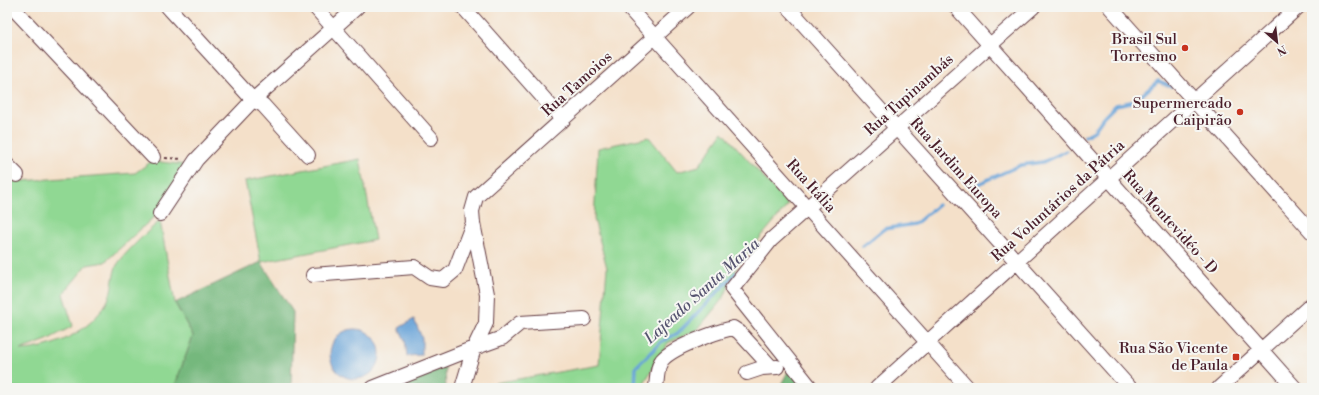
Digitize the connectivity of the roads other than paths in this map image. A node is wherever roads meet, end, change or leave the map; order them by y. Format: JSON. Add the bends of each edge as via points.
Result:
{"nodes":[{"id":1,"x":168,"y":7,"type":"edge"},
{"id":2,"x":315,"y":7,"type":"edge"},
{"id":3,"x":357,"y":7,"type":"edge"},
{"id":4,"x":463,"y":7,"type":"edge"},
{"id":5,"x":628,"y":7,"type":"edge"},
{"id":6,"x":688,"y":7,"type":"edge"},
{"id":7,"x":788,"y":7,"type":"edge"},
{"id":8,"x":956,"y":7,"type":"edge"},
{"id":9,"x":1033,"y":7,"type":"edge"},
{"id":10,"x":1110,"y":7,"type":"edge"},
{"id":11,"x":1298,"y":7,"type":"edge"},
{"id":12,"x":14,"y":11,"type":"edge"},
{"id":13,"x":333,"y":28,"type":"junction"},
{"id":14,"x":655,"y":37,"type":"junction"},
{"id":15,"x":990,"y":45,"type":"junction"},
{"id":16,"x":253,"y":100,"type":"junction"},
{"id":17,"x":1194,"y":101,"type":"junction"},
{"id":18,"x":563,"y":120,"type":"junction"},
{"id":19,"x":897,"y":128,"type":"junction"},
{"id":20,"x":431,"y":138,"type":"dead end"},
{"id":21,"x":308,"y":155,"type":"dead end"},
{"id":22,"x":153,"y":158,"type":"road end"},
{"id":23,"x":7,"y":164,"type":"edge"},
{"id":24,"x":17,"y":175,"type":"dead end"},
{"id":25,"x":1108,"y":178,"type":"junction"},
{"id":26,"x":808,"y":208,"type":"junction"},
{"id":27,"x":160,"y":214,"type":"dead end"},
{"id":28,"x":473,"y":223,"type":"junction"},
{"id":29,"x":1312,"y":232,"type":"edge"},
{"id":30,"x":1017,"y":262,"type":"junction"},
{"id":31,"x":313,"y":275,"type":"dead end"},
{"id":32,"x":1312,"y":304,"type":"edge"},
{"id":33,"x":584,"y":319,"type":"dead end"},
{"id":34,"x":927,"y":342,"type":"junction"},
{"id":35,"x":474,"y":348,"type":"junction"},
{"id":36,"x":1261,"y":350,"type":"junction"},
{"id":37,"x":791,"y":362,"type":"junction"},
{"id":38,"x":771,"y":367,"type":"junction"},
{"id":39,"x":747,"y":373,"type":"dead end"},
{"id":40,"x":373,"y":388,"type":"edge"},
{"id":41,"x":462,"y":388,"type":"edge"},
{"id":42,"x":656,"y":388,"type":"edge"},
{"id":43,"x":811,"y":388,"type":"edge"},
{"id":44,"x":877,"y":388,"type":"edge"},
{"id":45,"x":968,"y":388,"type":"edge"},
{"id":46,"x":1130,"y":388,"type":"edge"},
{"id":47,"x":1219,"y":388,"type":"edge"},
{"id":48,"x":1295,"y":388,"type":"edge"}],
"edges":[{"from":1,"to":16,"type":"street"},
{"from":2,"to":13,"type":"street"},
{"from":3,"to":13,"type":"street"},
{"from":4,"to":18,"type":"street"},
{"from":5,"to":14,"type":"street","name":"Rua Itália"},
{"from":6,"to":14,"type":"street","name":"Rua Tamoios"},
{"from":7,"to":19,"type":"street","name":"Rua Jardim Europa"},
{"from":8,"to":15,"type":"street","name":"Rua Montevidéo - D"},
{"from":9,"to":15,"type":"street","name":"Rua Tupinambás"},
{"from":10,"to":17,"type":"street"},
{"from":11,"to":17,"type":"street","name":"Rua Voluntários da Pátria"},
{"from":12,"to":22,"type":"street"},
{"from":13,"to":16,"type":"street"},
{"from":13,"to":20,"type":"street"},
{"from":14,"to":18,"type":"street","name":"Rua Tamoios"},
{"from":14,"to":26,"type":"street","name":"Rua Itália"},
{"from":15,"to":19,"type":"street","name":"Rua Tupinambás"},
{"from":15,"to":25,"type":"street","name":"Rua Montevidéo - D"},
{"from":16,"to":21,"type":"street","via":[[263,106]]},
{"from":16,"to":27,"type":"street","via":[[196,160]]},
{"from":17,"to":25,"type":"street","name":"Rua Voluntários da Pátria"},
{"from":17,"to":29,"type":"street"},
{"from":18,"to":28,"type":"street","name":"Rua Tamoios","via":[[476,197],[472,211]]},
{"from":19,"to":26,"type":"street","name":"Rua Tupinambás"},
{"from":19,"to":30,"type":"street","name":"Rua Jardim Europa"},
{"from":23,"to":24,"type":"street"},
{"from":25,"to":30,"type":"street","name":"Rua Voluntários da Pátria"},
{"from":25,"to":36,"type":"street","name":"Rua Montevidéo - D"},
{"from":26,"to":34,"type":"street","name":"Rua Itália"},
{"from":26,"to":37,"type":"street","name":"Rua Tupinambás","via":[[771,240],[732,289]]},
{"from":28,"to":31,"type":"street","via":[[455,270],[443,280],[430,278],[414,267]]},
{"from":28,"to":35,"type":"street","via":[[487,294],[486,322]]},
{"from":30,"to":34,"type":"street","name":"Rua Voluntários da Pátria"},
{"from":30,"to":46,"type":"street","name":"Rua Jardim Europa"},
{"from":32,"to":36,"type":"street"},
{"from":33,"to":35,"type":"street","via":[[520,323],[502,338]]},
{"from":34,"to":44,"type":"street","name":"Rua Voluntários da Pátria"},
{"from":34,"to":45,"type":"street","name":"Rua Itália"},
{"from":35,"to":40,"type":"street"},
{"from":35,"to":41,"type":"street"},
{"from":36,"to":47,"type":"street"},
{"from":36,"to":48,"type":"street","name":"Rua Montevidéo - D"},
{"from":37,"to":38,"type":"street","via":[[780,367]]},
{"from":37,"to":43,"type":"street"},
{"from":38,"to":39,"type":"street"},
{"from":38,"to":42,"type":"street","via":[[733,328],[681,347],[662,360]]}]}
